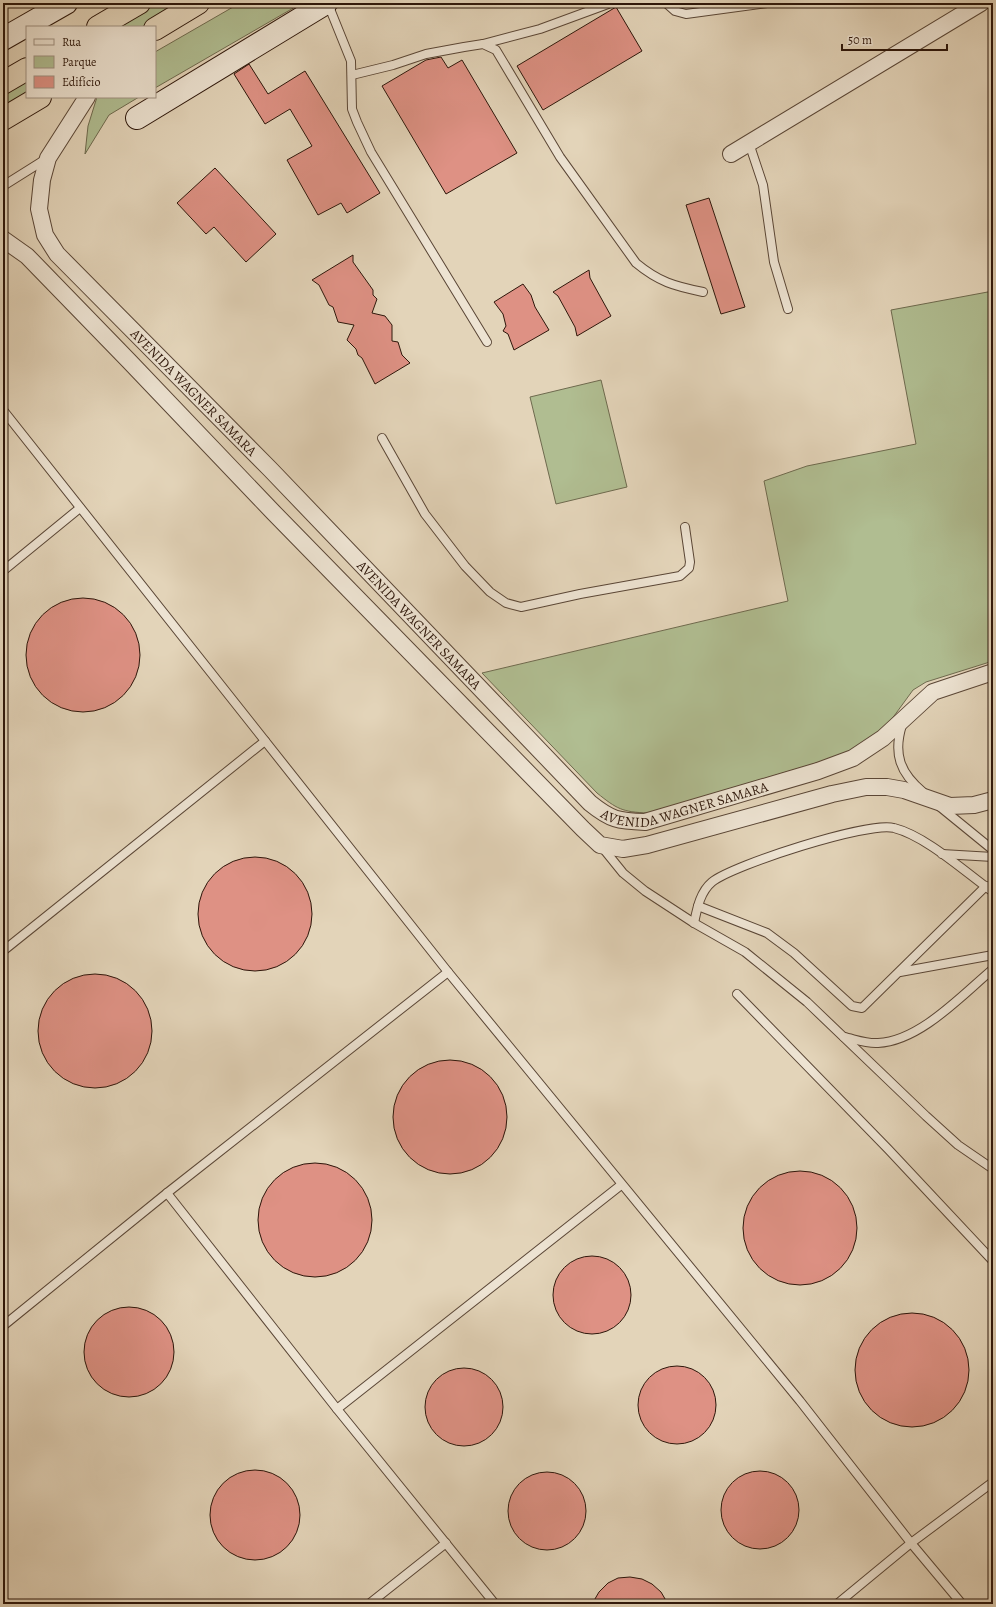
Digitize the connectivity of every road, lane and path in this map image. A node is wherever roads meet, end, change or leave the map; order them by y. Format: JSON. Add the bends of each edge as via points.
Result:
{"nodes":[{"id":1,"x":66,"y":3,"type":"edge"},
{"id":2,"x":139,"y":3,"type":"edge"},
{"id":3,"x":327,"y":3,"type":"edge"},
{"id":4,"x":666,"y":3,"type":"edge"},
{"id":5,"x":767,"y":3,"type":"edge"},
{"id":6,"x":981,"y":3,"type":"edge"},
{"id":7,"x":608,"y":4,"type":"edge"},
{"id":8,"x":195,"y":5,"type":"edge"},
{"id":9,"x":110,"y":17,"type":"edge"},
{"id":10,"x":156,"y":28,"type":"edge"},
{"id":11,"x":156,"y":34,"type":"edge"},
{"id":12,"x":3,"y":39,"type":"edge"},
{"id":13,"x":483,"y":44,"type":"junction"},
{"id":14,"x":26,"y":70,"type":"edge"},
{"id":15,"x":352,"y":74,"type":"junction"},
{"id":16,"x":3,"y":83,"type":"edge"},
{"id":17,"x":38,"y":98,"type":"edge"},
{"id":18,"x":86,"y":98,"type":"edge"},
{"id":19,"x":137,"y":118,"type":"dead end"},
{"id":20,"x":3,"y":119,"type":"edge"},
{"id":21,"x":749,"y":143,"type":"junction"},
{"id":22,"x":731,"y":154,"type":"dead end"},
{"id":23,"x":48,"y":158,"type":"junction"},
{"id":24,"x":3,"y":186,"type":"edge"},
{"id":25,"x":3,"y":239,"type":"edge"},
{"id":26,"x":703,"y":292,"type":"dead end"},
{"id":27,"x":788,"y":309,"type":"dead end"},
{"id":28,"x":487,"y":342,"type":"dead end"},
{"id":29,"x":3,"y":410,"type":"edge"},
{"id":30,"x":382,"y":438,"type":"dead end"},
{"id":31,"x":80,"y":508,"type":"junction"},
{"id":32,"x":685,"y":527,"type":"dead end"},
{"id":33,"x":3,"y":571,"type":"edge"},
{"id":34,"x":993,"y":672,"type":"edge"},
{"id":35,"x":905,"y":717,"type":"junction"},
{"id":36,"x":265,"y":741,"type":"junction"},
{"id":37,"x":993,"y":800,"type":"edge"},
{"id":38,"x":932,"y":801,"type":"junction"},
{"id":39,"x":600,"y":845,"type":"junction"},
{"id":40,"x":993,"y":850,"type":"edge"},
{"id":41,"x":942,"y":854,"type":"junction"},
{"id":42,"x":993,"y":857,"type":"edge"},
{"id":43,"x":986,"y":886,"type":"junction"},
{"id":44,"x":993,"y":892,"type":"edge"},
{"id":45,"x":698,"y":906,"type":"junction"},
{"id":46,"x":694,"y":923,"type":"junction"},
{"id":47,"x":3,"y":951,"type":"edge"},
{"id":48,"x":993,"y":955,"type":"edge"},
{"id":49,"x":993,"y":969,"type":"edge"},
{"id":50,"x":448,"y":972,"type":"junction"},
{"id":51,"x":900,"y":972,"type":"junction"},
{"id":52,"x":737,"y":994,"type":"dead end"},
{"id":53,"x":843,"y":1037,"type":"junction"},
{"id":54,"x":993,"y":1168,"type":"edge"},
{"id":55,"x":621,"y":1185,"type":"junction"},
{"id":56,"x":167,"y":1193,"type":"junction"},
{"id":57,"x":993,"y":1261,"type":"edge"},
{"id":58,"x":3,"y":1326,"type":"edge"},
{"id":59,"x":337,"y":1409,"type":"junction"},
{"id":60,"x":993,"y":1482,"type":"edge"},
{"id":61,"x":446,"y":1543,"type":"junction"},
{"id":62,"x":911,"y":1543,"type":"junction"},
{"id":63,"x":369,"y":1604,"type":"edge"},
{"id":64,"x":495,"y":1604,"type":"edge"},
{"id":65,"x":837,"y":1604,"type":"edge"},
{"id":66,"x":962,"y":1604,"type":"edge"}],
"edges":[{"from":1,"to":12,"type":"street"},
{"from":2,"to":9,"type":"highway"},
{"from":3,"to":15,"type":"lane","via":[[351,61]]},
{"from":3,"to":19,"type":"street"},
{"from":4,"to":5,"type":"lane","via":[[675,11],[686,14]]},
{"from":6,"to":21,"type":"street"},
{"from":7,"to":13,"type":"lane","via":[[540,29]]},
{"from":8,"to":10,"type":"highway"},
{"from":8,"to":11,"type":"street"},
{"from":13,"to":15,"type":"lane","via":[[426,54],[393,65]]},
{"from":13,"to":26,"type":"lane","via":[[496,50],[560,157],[636,263],[652,277],[677,287]]},
{"from":14,"to":16,"type":"highway"},
{"from":15,"to":28,"type":"lane","via":[[352,109],[371,152]]},
{"from":17,"to":20,"type":"highway"},
{"from":18,"to":23,"type":"street","name":"AVENIDA WAGNER SAMARA"},
{"from":21,"to":22,"type":"street"},
{"from":21,"to":27,"type":"lane","via":[[763,185],[774,262]]},
{"from":23,"to":24,"type":"lane"},
{"from":23,"to":35,"type":"street","name":"AVENIDA WAGNER SAMARA","via":[[42,180],[39,209],[44,236],[57,254],[270,468],[606,816],[622,821],[644,822],[818,770],[853,758],[883,738]]},
{"from":25,"to":39,"type":"street","name":"AVENIDA WAGNER SAMARA","via":[[26,256],[124,355],[273,512]]},
{"from":29,"to":31,"type":"lane"},
{"from":30,"to":32,"type":"lane","via":[[424,514],[465,566],[490,592],[506,603],[521,607],[680,576],[689,568],[690,562]]},
{"from":31,"to":33,"type":"lane"},
{"from":31,"to":36,"type":"lane"},
{"from":34,"to":35,"type":"street","name":"AVENIDA WAGNER SAMARA","via":[[933,692]]},
{"from":35,"to":38,"type":"lane","via":[[898,737],[904,773]]},
{"from":36,"to":47,"type":"lane"},
{"from":36,"to":50,"type":"lane"},
{"from":37,"to":38,"type":"street","name":"AVENIDA WAGNER SAMARA","via":[[974,805],[950,806]]},
{"from":38,"to":39,"type":"street","name":"AVENIDA WAGNER SAMARA","via":[[904,790],[866,787],[832,794],[647,846],[623,849]]},
{"from":38,"to":40,"type":"lane"},
{"from":39,"to":46,"type":"lane","via":[[623,873],[644,891]]},
{"from":41,"to":42,"type":"lane"},
{"from":41,"to":43,"type":"lane"},
{"from":41,"to":45,"type":"lane","via":[[916,837],[893,828],[879,827],[819,840],[727,873],[712,882]]},
{"from":43,"to":44,"type":"lane"},
{"from":43,"to":51,"type":"lane"},
{"from":45,"to":46,"type":"lane"},
{"from":45,"to":51,"type":"lane","via":[[767,933],[857,1008],[865,1006]]},
{"from":46,"to":53,"type":"lane","via":[[744,952],[807,1002]]},
{"from":48,"to":51,"type":"lane"},
{"from":49,"to":53,"type":"lane","via":[[916,1032],[895,1041],[876,1043]]},
{"from":50,"to":55,"type":"lane"},
{"from":50,"to":56,"type":"lane"},
{"from":52,"to":57,"type":"lane"},
{"from":53,"to":54,"type":"lane","via":[[958,1145]]},
{"from":55,"to":59,"type":"lane"},
{"from":55,"to":62,"type":"lane","via":[[800,1401]]},
{"from":56,"to":58,"type":"lane"},
{"from":56,"to":59,"type":"lane"},
{"from":59,"to":61,"type":"lane"},
{"from":60,"to":62,"type":"lane"},
{"from":61,"to":63,"type":"lane"},
{"from":61,"to":64,"type":"lane"},
{"from":62,"to":65,"type":"lane"},
{"from":62,"to":66,"type":"lane"}]}
